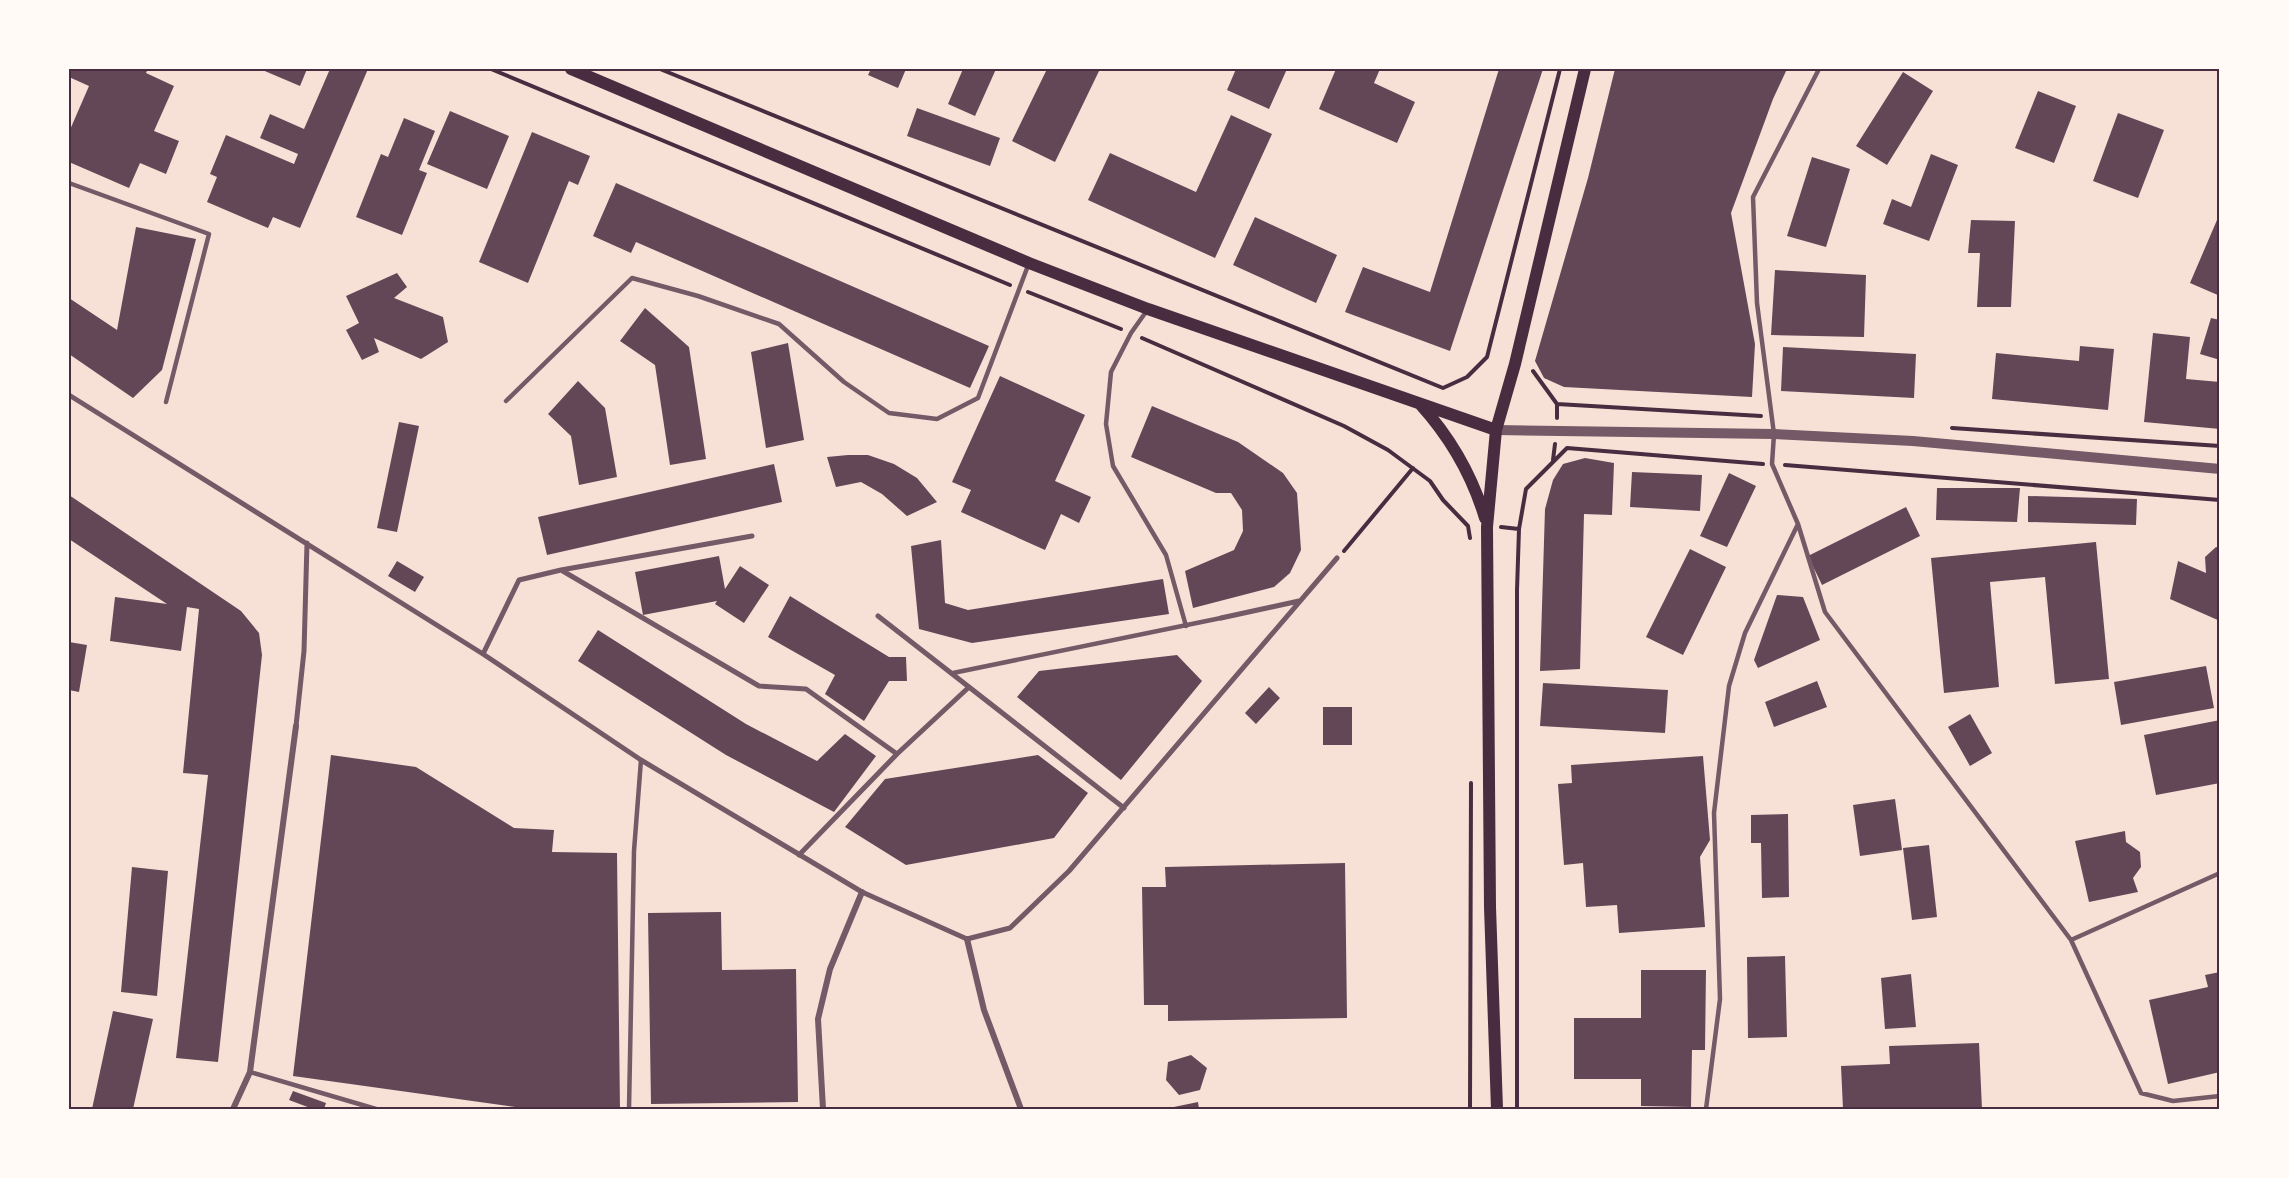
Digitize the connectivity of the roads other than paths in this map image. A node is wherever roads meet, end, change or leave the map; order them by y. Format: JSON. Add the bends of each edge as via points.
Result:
{"nodes":[{"id":1,"x":571,"y":69,"type":"edge"},
{"id":2,"x":1585,"y":69,"type":"edge"},
{"id":3,"x":1819,"y":69,"type":"edge"},
{"id":4,"x":69,"y":183,"type":"edge"},
{"id":5,"x":1029,"y":263,"type":"junction"},
{"id":6,"x":1148,"y":309,"type":"junction"},
{"id":7,"x":69,"y":395,"type":"edge"},
{"id":8,"x":506,"y":401,"type":"dead end"},
{"id":9,"x":166,"y":402,"type":"dead end"},
{"id":10,"x":1419,"y":403,"type":"junction"},
{"id":11,"x":1496,"y":430,"type":"junction"},
{"id":12,"x":1774,"y":434,"type":"junction"},
{"id":13,"x":2220,"y":469,"type":"edge"},
{"id":14,"x":1798,"y":524,"type":"junction"},
{"id":15,"x":1487,"y":526,"type":"junction"},
{"id":16,"x":752,"y":536,"type":"dead end"},
{"id":17,"x":307,"y":543,"type":"junction"},
{"id":18,"x":1337,"y":558,"type":"road end"},
{"id":19,"x":561,"y":570,"type":"junction"},
{"id":20,"x":1299,"y":601,"type":"junction"},
{"id":21,"x":878,"y":616,"type":"dead end"},
{"id":22,"x":1221,"y":618,"type":"joint"},
{"id":23,"x":1186,"y":626,"type":"junction"},
{"id":24,"x":483,"y":654,"type":"junction"},
{"id":25,"x":953,"y":673,"type":"junction"},
{"id":26,"x":968,"y":688,"type":"junction"},
{"id":27,"x":296,"y":726,"type":"joint"},
{"id":28,"x":897,"y":754,"type":"junction"},
{"id":29,"x":641,"y":760,"type":"junction"},
{"id":30,"x":1124,"y":808,"type":"junction"},
{"id":31,"x":799,"y":855,"type":"junction"},
{"id":32,"x":2220,"y":873,"type":"edge"},
{"id":33,"x":862,"y":892,"type":"junction"},
{"id":34,"x":967,"y":939,"type":"junction"},
{"id":35,"x":2071,"y":940,"type":"junction"},
{"id":36,"x":250,"y":1072,"type":"junction"},
{"id":37,"x":2220,"y":1096,"type":"edge"},
{"id":38,"x":233,"y":1109,"type":"edge"},
{"id":39,"x":376,"y":1109,"type":"edge"},
{"id":40,"x":629,"y":1109,"type":"edge"},
{"id":41,"x":823,"y":1109,"type":"edge"},
{"id":42,"x":1021,"y":1109,"type":"edge"},
{"id":43,"x":1497,"y":1109,"type":"edge"},
{"id":44,"x":1706,"y":1109,"type":"edge"}],
"edges":[{"from":1,"to":5,"type":"main road"},
{"from":2,"to":11,"type":"main road"},
{"from":3,"to":12,"type":"lane","via":[[1753,197],[1757,303]]},
{"from":4,"to":9,"type":"lane","via":[[209,234]]},
{"from":5,"to":6,"type":"main road"},
{"from":5,"to":8,"type":"lane","via":[[978,398],[937,418],[889,413],[844,382],[778,324],[632,278]]},
{"from":6,"to":10,"type":"main road"},
{"from":6,"to":23,"type":"lane","via":[[1111,372],[1106,424],[1113,466],[1166,555]]},
{"from":7,"to":17,"type":"street"},
{"from":10,"to":11,"type":"main road"},
{"from":10,"to":15,"type":"main road","via":[[1452,446],[1476,488]]},
{"from":11,"to":12,"type":"street"},
{"from":11,"to":15,"type":"main road"},
{"from":12,"to":13,"type":"street","via":[[1913,441]]},
{"from":12,"to":14,"type":"lane","via":[[1772,464]]},
{"from":14,"to":35,"type":"lane","via":[[1825,612]]},
{"from":14,"to":44,"type":"lane","via":[[1745,633],[1729,686],[1714,813],[1719,999]]},
{"from":15,"to":43,"type":"main road","via":[[1490,907]]},
{"from":16,"to":19,"type":"street"},
{"from":17,"to":24,"type":"street"},
{"from":17,"to":27,"type":"street","via":[[304,651]]},
{"from":18,"to":20,"type":"street"},
{"from":19,"to":24,"type":"street","via":[[519,580]]},
{"from":19,"to":28,"type":"street","via":[[759,686],[806,689]]},
{"from":20,"to":22,"type":"street"},
{"from":20,"to":30,"type":"street"},
{"from":21,"to":25,"type":"street"},
{"from":22,"to":23,"type":"lane"},
{"from":23,"to":25,"type":"lane"},
{"from":24,"to":29,"type":"street"},
{"from":25,"to":26,"type":"street"},
{"from":26,"to":28,"type":"street"},
{"from":26,"to":30,"type":"street"},
{"from":27,"to":36,"type":"street"},
{"from":28,"to":31,"type":"street"},
{"from":29,"to":31,"type":"street"},
{"from":29,"to":40,"type":"lane","via":[[633,851]]},
{"from":30,"to":34,"type":"street","via":[[1069,871],[1010,928]]},
{"from":31,"to":33,"type":"street"},
{"from":32,"to":35,"type":"lane"},
{"from":33,"to":34,"type":"street"},
{"from":33,"to":41,"type":"street","via":[[830,969],[818,1019]]},
{"from":34,"to":42,"type":"street","via":[[984,1010]]},
{"from":35,"to":37,"type":"lane","via":[[2141,1093],[2173,1101]]},
{"from":36,"to":38,"type":"street"},
{"from":36,"to":39,"type":"lane"}]}
